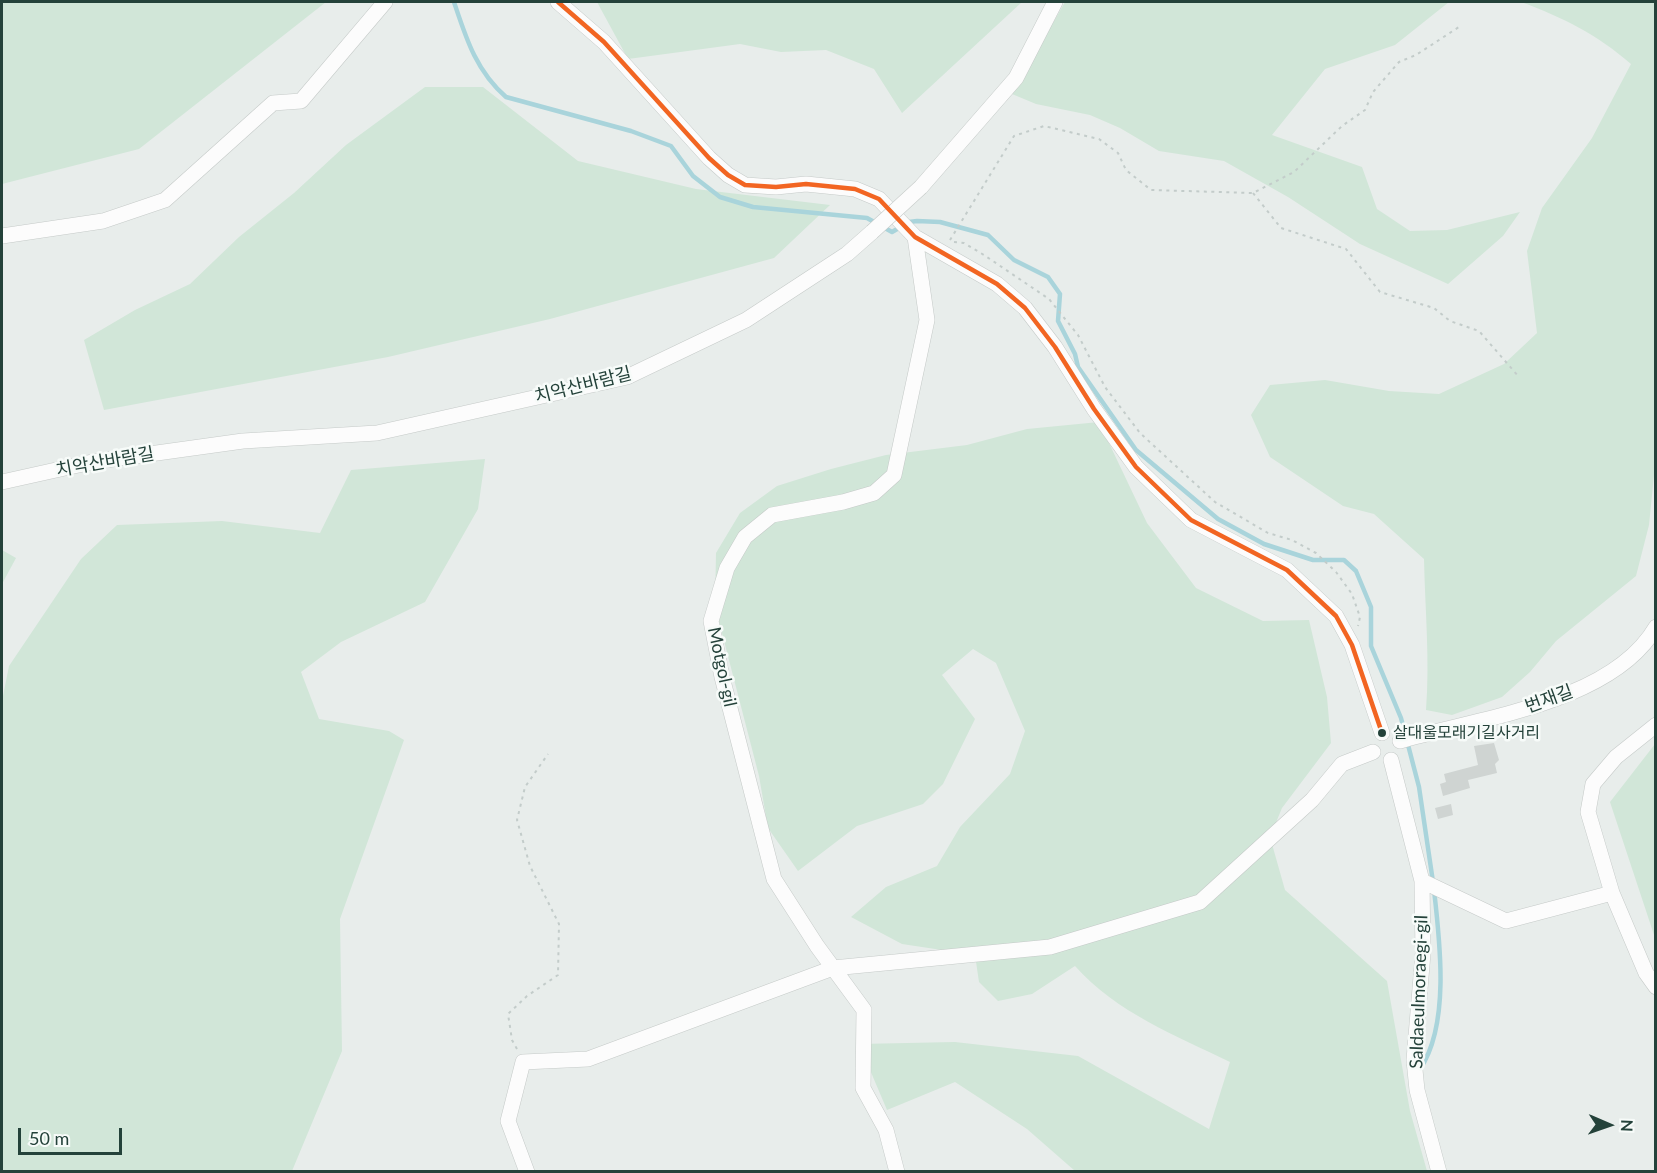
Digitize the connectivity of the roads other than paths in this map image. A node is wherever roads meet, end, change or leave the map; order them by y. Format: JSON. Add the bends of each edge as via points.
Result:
{"nodes":[{"id":1,"x":385,"y":2,"type":"edge"},
{"id":2,"x":558,"y":2,"type":"edge"},
{"id":3,"x":1055,"y":2,"type":"edge"},
{"id":4,"x":911,"y":234,"type":"junction"},
{"id":5,"x":2,"y":236,"type":"edge"},
{"id":6,"x":2,"y":482,"type":"edge"},
{"id":7,"x":1656,"y":627,"type":"edge"},
{"id":8,"x":1656,"y":725,"type":"edge"},
{"id":9,"x":1382,"y":733,"type":"junction"},
{"id":10,"x":1402,"y":741,"type":"junction"},
{"id":11,"x":1373,"y":752,"type":"junction"},
{"id":12,"x":1391,"y":760,"type":"junction"},
{"id":13,"x":1431,"y":886,"type":"junction"},
{"id":14,"x":1612,"y":893,"type":"junction"},
{"id":15,"x":833,"y":968,"type":"junction"},
{"id":16,"x":1656,"y":987,"type":"edge"},
{"id":17,"x":527,"y":1172,"type":"edge"},
{"id":18,"x":897,"y":1172,"type":"edge"},
{"id":19,"x":1439,"y":1172,"type":"edge"}],
"edges":[{"from":1,"to":5,"type":"street","via":[[301,101],[273,103],[165,200],[103,220]]},
{"from":2,"to":4,"type":"street","via":[[604,42],[729,175],[745,184],[855,189],[879,199]]},
{"from":3,"to":6,"type":"street","name":"치악산바람길","bridge":true,"via":[[1016,78],[921,187],[847,254],[746,320],[627,377],[377,433],[243,441],[92,462]]},
{"from":4,"to":9,"type":"street","via":[[997,284],[1025,308],[1136,466],[1191,520],[1287,570],[1336,616],[1352,645]]},
{"from":4,"to":15,"type":"street","name":"Motgol-gil","via":[[927,320],[894,475],[874,493],[772,515],[745,537],[727,568],[711,621],[774,879]]},
{"from":7,"to":10,"type":"street","name":"번재길","via":[[1634,654],[1573,692],[1498,717]]},
{"from":8,"to":14,"type":"street","via":[[1616,757],[1593,784],[1588,813]]},
{"from":9,"to":10,"type":"street","via":[[1390,732]]},
{"from":9,"to":11,"type":"street","via":[[1373,742]]},
{"from":10,"to":12,"type":"street","via":[[1400,751]]},
{"from":11,"to":12,"type":"street","via":[[1380,759]]},
{"from":11,"to":15,"type":"street","via":[[1342,764],[1312,801],[1200,902],[1050,947]]},
{"from":12,"to":13,"type":"street","name":"Saldaeulmoraegi-gil"},
{"from":13,"to":14,"type":"street","name":"Saldaeulmoraegi-gil","via":[[1506,921]]},
{"from":13,"to":19,"type":"street","name":"Saldaeulmoraegi-gil","via":[[1414,1060],[1417,1090]]},
{"from":14,"to":16,"type":"street","via":[[1646,973]]},
{"from":15,"to":17,"type":"street","via":[[588,1059],[523,1062],[508,1121]]},
{"from":15,"to":18,"type":"street","name":"Motgol-gil","via":[[864,1010],[863,1088],[886,1130]]}]}
